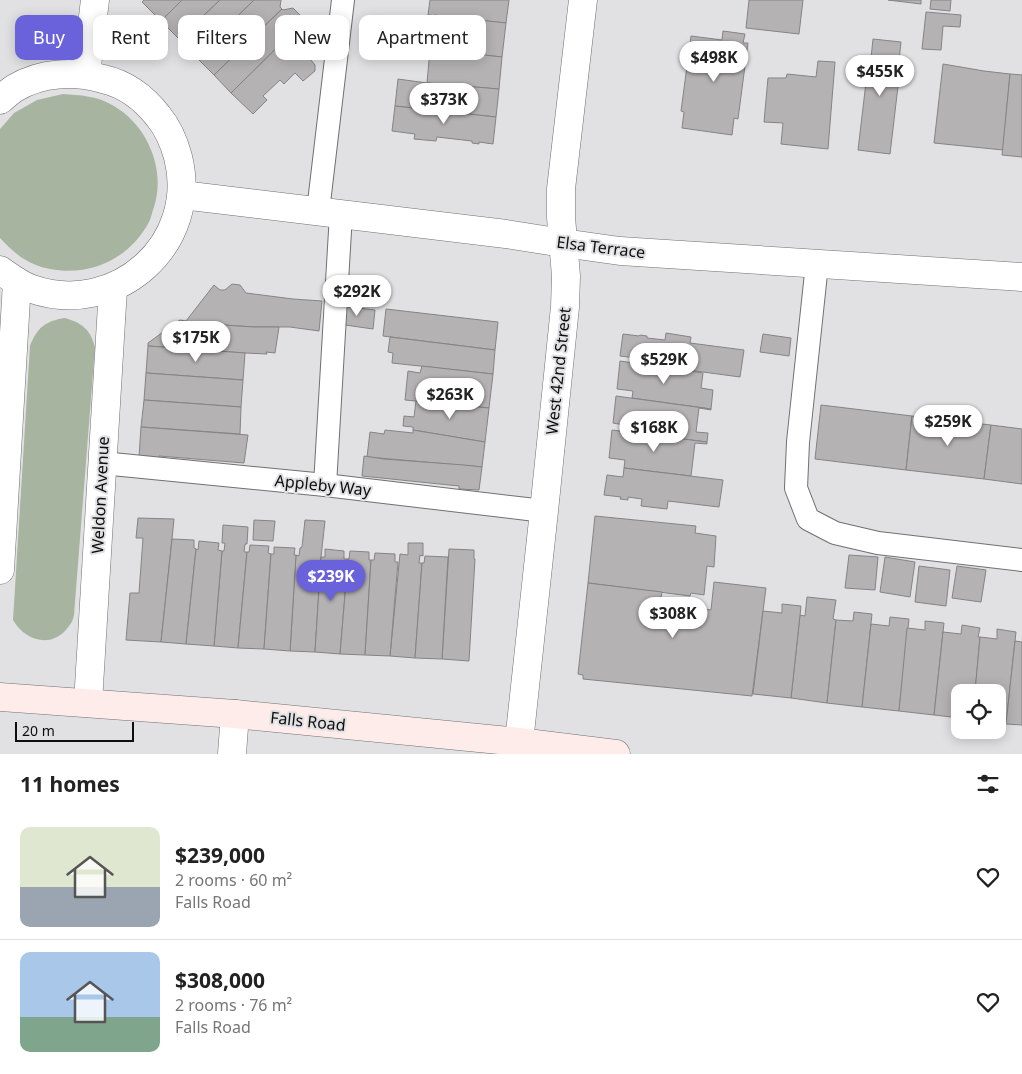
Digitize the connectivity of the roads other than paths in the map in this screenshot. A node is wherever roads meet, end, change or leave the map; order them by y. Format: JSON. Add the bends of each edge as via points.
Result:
{"nodes":[{"id":1,"x":95,"y":0,"type":"edge"},
{"id":2,"x":343,"y":0,"type":"edge"},
{"id":3,"x":583,"y":0,"type":"edge"},
{"id":4,"x":86,"y":74,"type":"junction"},
{"id":5,"x":0,"y":100,"type":"edge"},
{"id":6,"x":182,"y":194,"type":"junction"},
{"id":7,"x":330,"y":212,"type":"junction"},
{"id":8,"x":563,"y":244,"type":"junction"},
{"id":9,"x":817,"y":264,"type":"junction"},
{"id":10,"x":8,"y":276,"type":"edge"},
{"id":11,"x":1022,"y":277,"type":"edge"},
{"id":12,"x":113,"y":288,"type":"junction"},
{"id":13,"x":3,"y":457,"type":"edge"},
{"id":14,"x":102,"y":463,"type":"junction"},
{"id":15,"x":325,"y":485,"type":"junction"},
{"id":16,"x":544,"y":511,"type":"junction"},
{"id":17,"x":1022,"y":560,"type":"edge"},
{"id":18,"x":0,"y":570,"type":"edge"},
{"id":19,"x":0,"y":697,"type":"edge"},
{"id":20,"x":88,"y":703,"type":"junction"},
{"id":21,"x":235,"y":714,"type":"junction"},
{"id":22,"x":519,"y":742,"type":"junction"},
{"id":23,"x":232,"y":754,"type":"edge"},
{"id":24,"x":616,"y":754,"type":"edge"}],
"edges":[{"from":1,"to":4,"type":"street"},
{"from":2,"to":7,"type":"lane"},
{"from":3,"to":8,"type":"street","name":"West 42nd Street","via":[[562,189]]},
{"from":4,"to":5,"type":"street","via":[[38,78]]},
{"from":4,"to":6,"type":"street","via":[[110,80],[131,91],[155,112],[175,147],[181,170]]},
{"from":6,"to":7,"type":"street","name":"Elsa Terrace"},
{"from":6,"to":12,"type":"street","via":[[177,218],[153,260]]},
{"from":7,"to":8,"type":"street","name":"Elsa Terrace"},
{"from":7,"to":15,"type":"lane"},
{"from":8,"to":9,"type":"street","name":"Elsa Terrace","via":[[620,251]]},
{"from":8,"to":16,"type":"street","name":"West 42nd Street","via":[[565,307]]},
{"from":9,"to":11,"type":"street","name":"Elsa Terrace"},
{"from":9,"to":17,"type":"lane","via":[[796,488],[808,519],[835,533],[878,543]]},
{"from":10,"to":12,"type":"street","via":[[31,289],[63,296],[88,295]]},
{"from":10,"to":13,"type":"street"},
{"from":12,"to":14,"type":"street","name":"Weldon Avenue"},
{"from":13,"to":18,"type":"street"},
{"from":14,"to":15,"type":"lane","name":"Appleby Way"},
{"from":14,"to":20,"type":"street","name":"Weldon Avenue"},
{"from":15,"to":16,"type":"lane","name":"Appleby Way"},
{"from":16,"to":22,"type":"street","name":"West 42nd Street"},
{"from":19,"to":20,"type":"main road","name":"Falls Road"},
{"from":20,"to":21,"type":"main road","name":"Falls Road"},
{"from":21,"to":22,"type":"main road","name":"Falls Road"},
{"from":21,"to":23,"type":"street"},
{"from":22,"to":24,"type":"main road","name":"Falls Road"}]}
